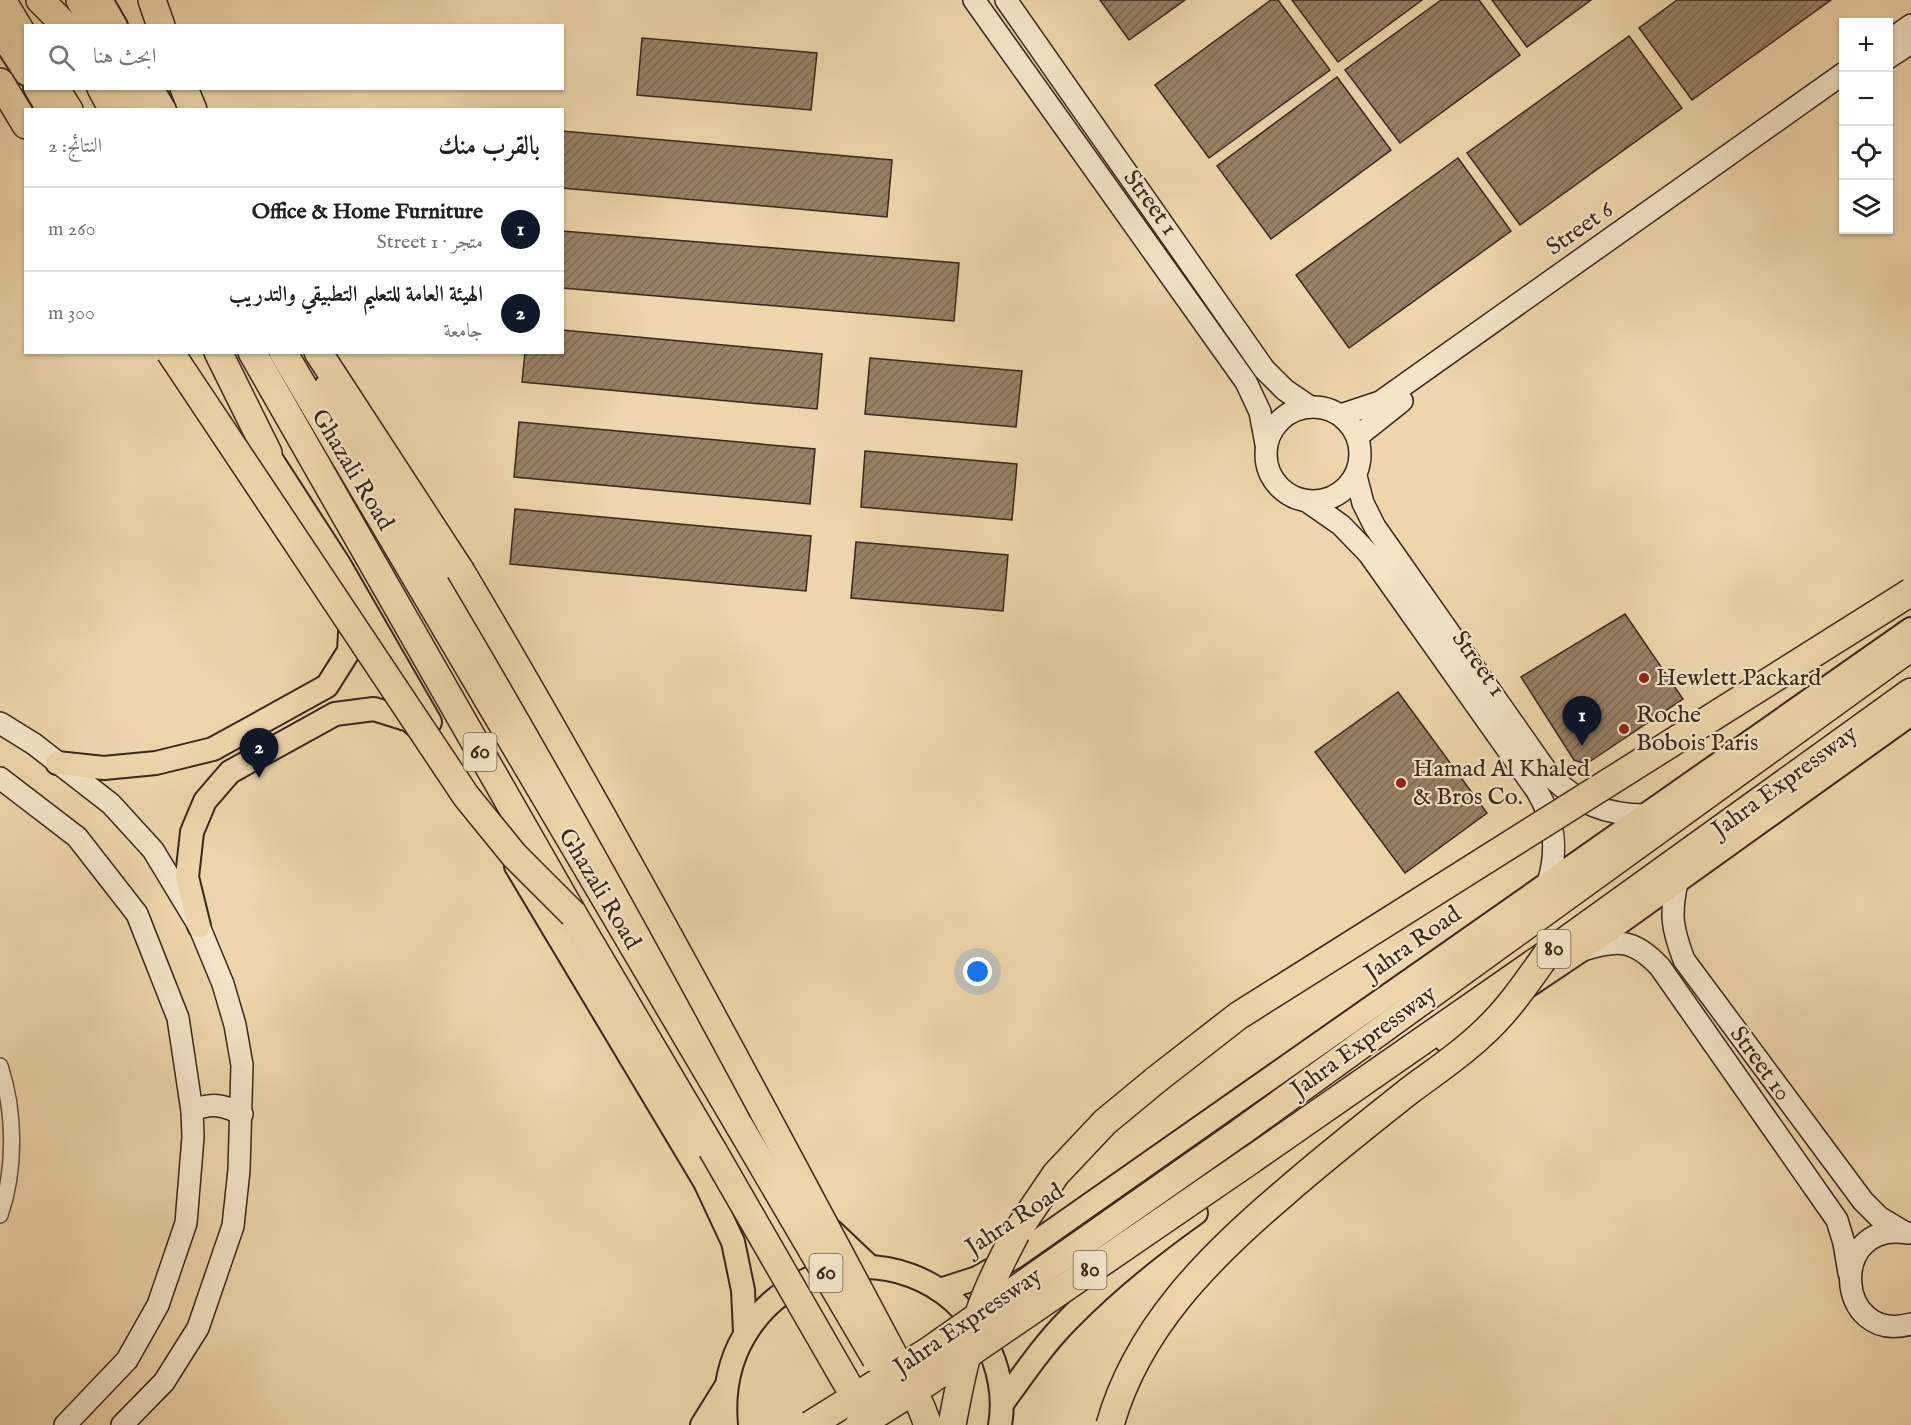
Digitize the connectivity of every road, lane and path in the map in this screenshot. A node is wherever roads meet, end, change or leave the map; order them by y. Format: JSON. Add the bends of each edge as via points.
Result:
{"nodes":[{"id":1,"x":2,"y":0,"type":"edge"},
{"id":2,"x":40,"y":0,"type":"edge"},
{"id":3,"x":51,"y":0,"type":"edge"},
{"id":4,"x":80,"y":0,"type":"edge"},
{"id":5,"x":101,"y":0,"type":"edge"},
{"id":6,"x":152,"y":0,"type":"edge"},
{"id":7,"x":974,"y":0,"type":"edge"},
{"id":8,"x":1006,"y":0,"type":"edge"},
{"id":9,"x":64,"y":24,"type":"edge"},
{"id":10,"x":64,"y":24,"type":"edge"},
{"id":11,"x":94,"y":24,"type":"edge"},
{"id":12,"x":115,"y":24,"type":"edge"},
{"id":13,"x":160,"y":24,"type":"edge"},
{"id":14,"x":1911,"y":25,"type":"edge"},
{"id":15,"x":0,"y":34,"type":"edge"},
{"id":16,"x":24,"y":37,"type":"edge"},
{"id":17,"x":1893,"y":38,"type":"edge"},
{"id":18,"x":1911,"y":43,"type":"edge"},
{"id":19,"x":1893,"y":55,"type":"edge"},
{"id":20,"x":24,"y":71,"type":"edge"},
{"id":21,"x":1839,"y":77,"type":"edge"},
{"id":22,"x":0,"y":82,"type":"edge"},
{"id":23,"x":36,"y":90,"type":"edge"},
{"id":24,"x":56,"y":90,"type":"edge"},
{"id":25,"x":102,"y":90,"type":"edge"},
{"id":26,"x":132,"y":90,"type":"edge"},
{"id":27,"x":153,"y":90,"type":"edge"},
{"id":28,"x":185,"y":90,"type":"edge"},
{"id":29,"x":1839,"y":94,"type":"edge"},
{"id":30,"x":47,"y":108,"type":"edge"},
{"id":31,"x":68,"y":108,"type":"edge"},
{"id":32,"x":112,"y":108,"type":"edge"},
{"id":33,"x":142,"y":108,"type":"edge"},
{"id":34,"x":164,"y":108,"type":"edge"},
{"id":35,"x":192,"y":108,"type":"edge"},
{"id":36,"x":24,"y":122,"type":"edge"},
{"id":37,"x":171,"y":354,"type":"edge"},
{"id":38,"x":205,"y":354,"type":"edge"},
{"id":39,"x":219,"y":354,"type":"edge"},
{"id":40,"x":253,"y":354,"type":"edge"},
{"id":41,"x":284,"y":354,"type":"edge"},
{"id":42,"x":299,"y":354,"type":"edge"},
{"id":43,"x":307,"y":354,"type":"edge"},
{"id":44,"x":319,"y":354,"type":"edge"},
{"id":45,"x":1310,"y":407,"type":"junction"},
{"id":46,"x":1341,"y":415,"type":"junction"},
{"id":47,"x":322,"y":421,"type":"junction"},
{"id":48,"x":1359,"y":436,"type":"junction"},
{"id":49,"x":1266,"y":444,"type":"junction"},
{"id":50,"x":268,"y":453,"type":"junction"},
{"id":51,"x":1356,"y":476,"type":"junction"},
{"id":52,"x":1308,"y":502,"type":"junction"},
{"id":53,"x":339,"y":564,"type":"junction"},
{"id":54,"x":1911,"y":592,"type":"edge"},
{"id":55,"x":1911,"y":629,"type":"edge"},
{"id":56,"x":1911,"y":648,"type":"edge"},
{"id":57,"x":1911,"y":692,"type":"edge"},
{"id":58,"x":1911,"y":714,"type":"edge"},
{"id":59,"x":0,"y":723,"type":"edge"},
{"id":60,"x":449,"y":755,"type":"junction"},
{"id":61,"x":57,"y":763,"type":"junction"},
{"id":62,"x":0,"y":778,"type":"edge"},
{"id":63,"x":1645,"y":815,"type":"junction"},
{"id":64,"x":1677,"y":882,"type":"junction"},
{"id":65,"x":1548,"y":883,"type":"junction"},
{"id":66,"x":573,"y":914,"type":"junction"},
{"id":67,"x":199,"y":926,"type":"junction"},
{"id":68,"x":1580,"y":951,"type":"junction"},
{"id":69,"x":1547,"y":954,"type":"junction"},
{"id":70,"x":0,"y":1065,"type":"edge"},
{"id":71,"x":192,"y":1111,"type":"junction"},
{"id":72,"x":242,"y":1114,"type":"junction"},
{"id":73,"x":0,"y":1215,"type":"edge"},
{"id":74,"x":1907,"y":1233,"type":"edge"},
{"id":75,"x":870,"y":1267,"type":"junction"},
{"id":76,"x":1849,"y":1273,"type":"junction"},
{"id":77,"x":940,"y":1290,"type":"junction"},
{"id":78,"x":1901,"y":1325,"type":"edge"},
{"id":79,"x":745,"y":1332,"type":"junction"},
{"id":80,"x":1911,"y":1335,"type":"edge"},
{"id":81,"x":726,"y":1388,"type":"junction"},
{"id":82,"x":1001,"y":1414,"type":"edge"},
{"id":83,"x":64,"y":1425,"type":"edge"},
{"id":84,"x":122,"y":1425,"type":"edge"},
{"id":85,"x":702,"y":1425,"type":"edge"},
{"id":86,"x":726,"y":1425,"type":"edge"},
{"id":87,"x":810,"y":1425,"type":"edge"},
{"id":88,"x":859,"y":1425,"type":"edge"},
{"id":89,"x":871,"y":1425,"type":"edge"},
{"id":90,"x":915,"y":1425,"type":"edge"},
{"id":91,"x":928,"y":1425,"type":"edge"},
{"id":92,"x":952,"y":1425,"type":"edge"},
{"id":93,"x":1110,"y":1425,"type":"edge"}],
"edges":[{"from":1,"to":16,"type":"highway"},
{"from":2,"to":9,"type":"highway"},
{"from":3,"to":10,"type":"highway"},
{"from":4,"to":11,"type":"highway"},
{"from":5,"to":12,"type":"main road"},
{"from":6,"to":13,"type":"highway"},
{"from":7,"to":49,"type":"street","name":"Street 1","via":[[1246,382],[1260,412]]},
{"from":8,"to":45,"type":"street","name":"Street 1","via":[[1264,369]]},
{"from":14,"to":17,"type":"street"},
{"from":15,"to":20,"type":"main road"},
{"from":18,"to":19,"type":"street"},
{"from":21,"to":46,"type":"street","name":"Street 6","via":[[1380,402]]},
{"from":22,"to":36,"type":"highway"},
{"from":23,"to":30,"type":"main road"},
{"from":24,"to":31,"type":"highway"},
{"from":25,"to":32,"type":"highway"},
{"from":26,"to":33,"type":"highway"},
{"from":27,"to":34,"type":"main road"},
{"from":28,"to":35,"type":"highway"},
{"from":29,"to":48,"type":"street","name":"Street 6","via":[[1386,412]]},
{"from":37,"to":66,"type":"highway","bridge":true,"via":[[466,796],[514,855]]},
{"from":38,"to":50,"type":"main road"},
{"from":39,"to":50,"type":"highway"},
{"from":40,"to":66,"type":"highway","name":"Ghazali Road","number":"60","bridge":true},
{"from":41,"to":47,"type":"highway","name":"Ghazali Road","number":"60"},
{"from":42,"to":47,"type":"highway"},
{"from":43,"to":75,"type":"main road","name":"Ghazali Road","via":[[797,1192]]},
{"from":44,"to":91,"type":"highway","bridge":true,"via":[[460,570],[520,672],[717,1023]]},
{"from":45,"to":46,"type":"street","via":[[1326,408]]},
{"from":45,"to":49,"type":"street","via":[[1282,418]]},
{"from":46,"to":48,"type":"street"},
{"from":47,"to":90,"type":"highway","name":"Ghazali Road","number":"60","bridge":true},
{"from":48,"to":51,"type":"street","via":[[1361,460]]},
{"from":49,"to":52,"type":"street","via":[[1270,475],[1280,489]]},
{"from":50,"to":53,"type":"main road"},
{"from":51,"to":52,"type":"street","via":[[1344,491],[1327,500]]},
{"from":51,"to":63,"type":"street","name":"Street 1","via":[[1375,527],[1550,776],[1567,792],[1596,808]]},
{"from":52,"to":65,"type":"street","name":"Street 1","via":[[1341,525],[1369,554],[1538,791],[1554,836]]},
{"from":53,"to":60,"type":"main road"},
{"from":53,"to":61,"type":"main road","via":[[351,616],[350,651],[327,686],[213,749],[156,763],[104,768]]},
{"from":54,"to":92,"type":"highway","bridge":true,"via":[[1238,1016],[1105,1122],[1056,1174],[996,1270],[968,1348]]},
{"from":55,"to":63,"type":"main road","name":"Jahra Road"},
{"from":56,"to":87,"type":"highway","name":"Jahra Expressway","number":"80","bridge":true,"via":[[1242,1131],[927,1352]]},
{"from":57,"to":69,"type":"highway","name":"Jahra Expressway","number":"80"},
{"from":58,"to":64,"type":"main road"},
{"from":59,"to":61,"type":"street"},
{"from":60,"to":67,"type":"main road","via":[[410,720],[374,709],[335,714],[230,772],[206,801],[192,832],[187,877]]},
{"from":60,"to":79,"type":"main road","via":[[705,1182],[733,1242],[743,1290]]},
{"from":61,"to":67,"type":"street","via":[[111,804],[153,850]]},
{"from":62,"to":71,"type":"street","via":[[77,837],[136,914],[178,1018]]},
{"from":63,"to":65,"type":"main road","name":"Jahra Road"},
{"from":64,"to":68,"type":"main road"},
{"from":64,"to":74,"type":"street","name":"Street 10","via":[[1671,907],[1675,937],[1684,960],[1863,1201],[1879,1217]]},
{"from":65,"to":77,"type":"main road","name":"Jahra Road","via":[[1015,1257],[977,1278]]},
{"from":66,"to":89,"type":"highway","name":"Ghazali Road","number":"60","bridge":true},
{"from":67,"to":72,"type":"street","via":[[235,1025],[242,1065]]},
{"from":68,"to":76,"type":"street","name":"Street 10","via":[[1606,943],[1629,944],[1646,952],[1660,967],[1837,1220]]},
{"from":68,"to":82,"type":"main road","via":[[1155,1244],[1067,1321],[1044,1347]]},
{"from":69,"to":88,"type":"highway","name":"Jahra Expressway","number":"80","bridge":true,"via":[[939,1374]]},
{"from":69,"to":93,"type":"highway","bridge":true,"via":[[1515,1000],[1481,1036],[1306,1174],[1239,1232],[1187,1286],[1156,1325],[1134,1365]]},
{"from":70,"to":73,"type":"street","via":[[10,1118],[10,1162]]},
{"from":71,"to":72,"type":"street","via":[[204,1105],[225,1106]]},
{"from":71,"to":83,"type":"street","via":[[186,1223],[158,1305],[127,1360]]},
{"from":72,"to":84,"type":"street","via":[[233,1226],[198,1328],[164,1382]]},
{"from":74,"to":76,"type":"street","via":[[1885,1233],[1868,1241],[1856,1255]]},
{"from":75,"to":77,"type":"main road","via":[[903,1273]]},
{"from":75,"to":79,"type":"main road","via":[[841,1269],[804,1281],[776,1298]]},
{"from":76,"to":78,"type":"street","name":"Street 10","via":[[1852,1296],[1860,1310],[1873,1320]]},
{"from":77,"to":82,"type":"main road","via":[[961,1307],[991,1351],[999,1377]]},
{"from":78,"to":80,"type":"street"},
{"from":79,"to":81,"type":"main road","via":[[734,1354]]},
{"from":81,"to":85,"type":"main road"},
{"from":81,"to":86,"type":"main road"}]}
